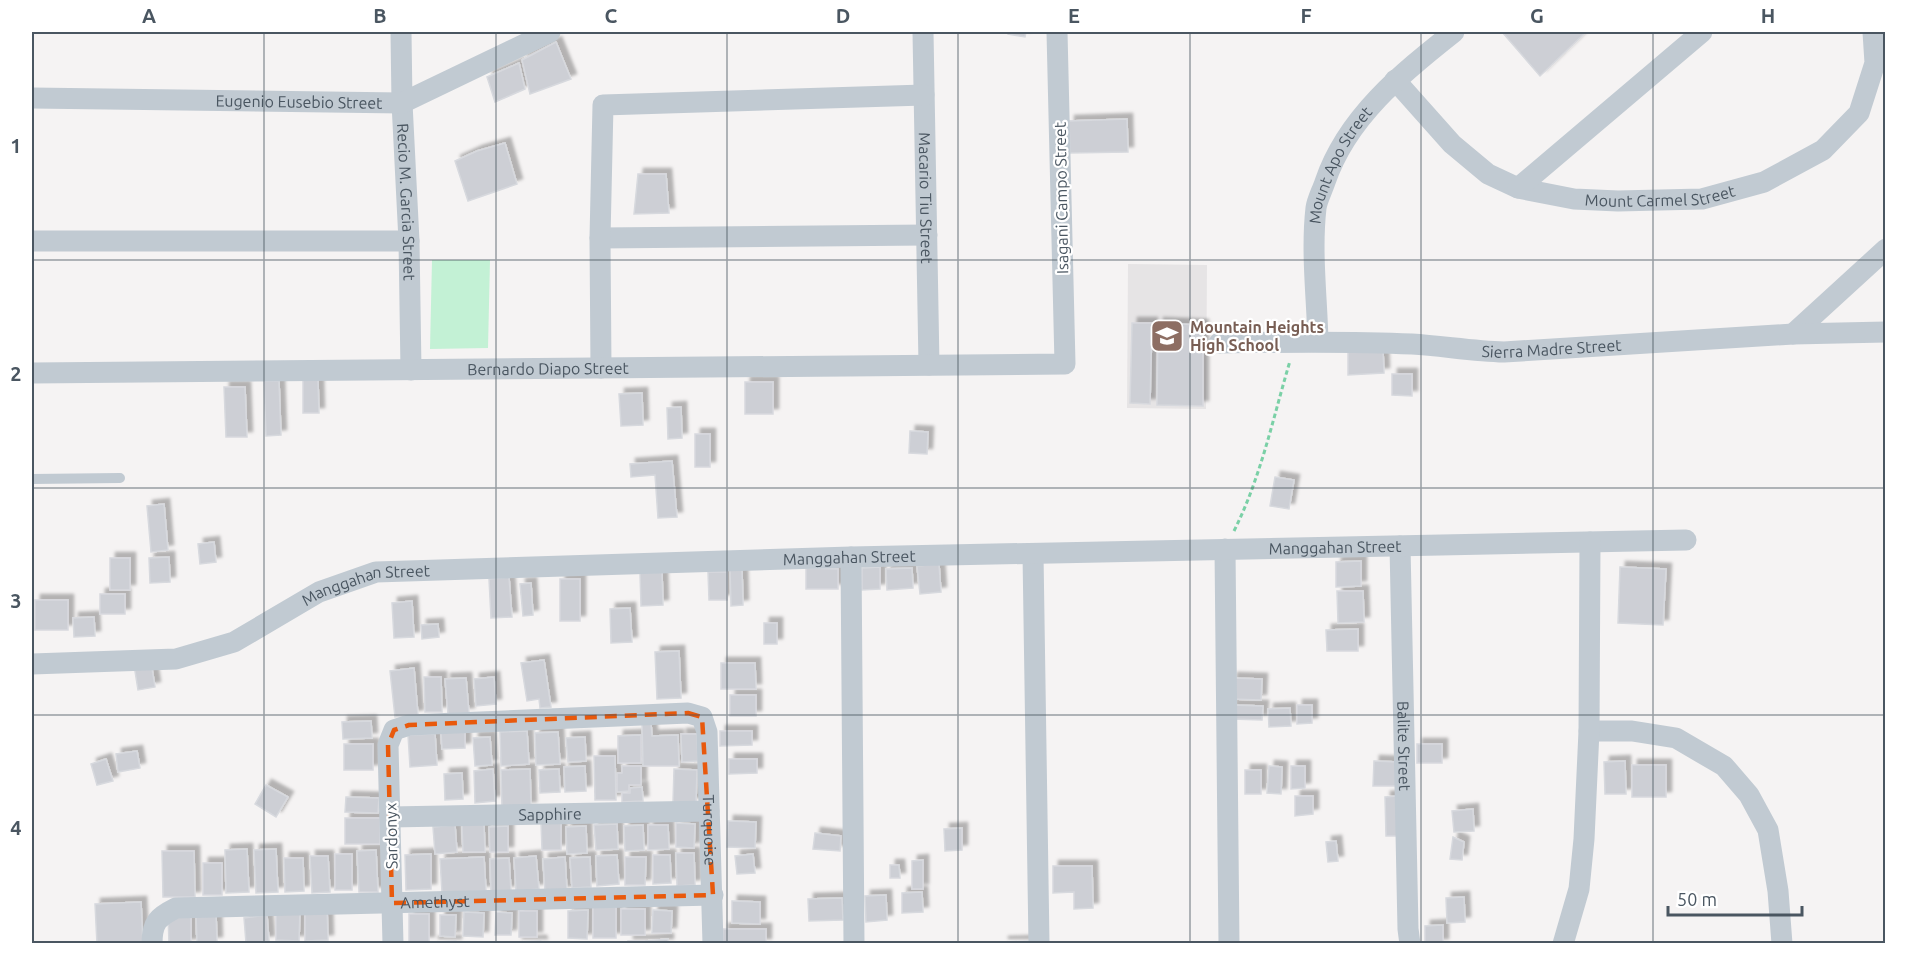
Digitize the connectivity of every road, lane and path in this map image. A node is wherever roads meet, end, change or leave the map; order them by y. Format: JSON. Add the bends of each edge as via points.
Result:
{"nodes":[{"id":1,"x":401,"y":32,"type":"edge"},
{"id":2,"x":923,"y":32,"type":"edge"},
{"id":3,"x":1057,"y":32,"type":"edge"},
{"id":4,"x":1454,"y":32,"type":"edge"},
{"id":5,"x":1702,"y":32,"type":"edge"},
{"id":6,"x":1873,"y":32,"type":"edge"},
{"id":7,"x":546,"y":33,"type":"edge"},
{"id":8,"x":1395,"y":80,"type":"junction"},
{"id":9,"x":924,"y":96,"type":"junction"},
{"id":10,"x":32,"y":98,"type":"edge"},
{"id":11,"x":402,"y":103,"type":"junction"},
{"id":12,"x":1518,"y":188,"type":"junction"},
{"id":13,"x":927,"y":235,"type":"junction"},
{"id":14,"x":600,"y":237,"type":"junction"},
{"id":15,"x":32,"y":241,"type":"edge"},
{"id":16,"x":409,"y":241,"type":"junction"},
{"id":17,"x":1886,"y":249,"type":"edge"},
{"id":18,"x":1886,"y":332,"type":"edge"},
{"id":19,"x":1793,"y":334,"type":"junction"},
{"id":20,"x":1318,"y":341,"type":"junction"},
{"id":21,"x":1296,"y":342,"type":"junction"},
{"id":22,"x":1219,"y":343,"type":"dead end"},
{"id":23,"x":1065,"y":364,"type":"joint"},
{"id":24,"x":929,"y":365,"type":"junction"},
{"id":25,"x":601,"y":368,"type":"junction"},
{"id":26,"x":411,"y":370,"type":"junction"},
{"id":27,"x":32,"y":373,"type":"edge"},
{"id":28,"x":120,"y":478,"type":"dead end"},
{"id":29,"x":32,"y":479,"type":"edge"},
{"id":30,"x":1686,"y":540,"type":"dead end"},
{"id":31,"x":1590,"y":542,"type":"junction"},
{"id":32,"x":1400,"y":546,"type":"junction"},
{"id":33,"x":1225,"y":549,"type":"junction"},
{"id":34,"x":1033,"y":554,"type":"junction"},
{"id":35,"x":851,"y":557,"type":"junction"},
{"id":36,"x":32,"y":664,"type":"edge"},
{"id":37,"x":702,"y":717,"type":"joint"},
{"id":38,"x":1589,"y":731,"type":"junction"},
{"id":39,"x":709,"y":811,"type":"junction"},
{"id":40,"x":391,"y":817,"type":"junction"},
{"id":41,"x":713,"y":895,"type":"junction"},
{"id":42,"x":392,"y":903,"type":"junction"},
{"id":43,"x":152,"y":944,"type":"edge"},
{"id":44,"x":393,"y":944,"type":"edge"},
{"id":45,"x":713,"y":944,"type":"edge"},
{"id":46,"x":854,"y":944,"type":"edge"},
{"id":47,"x":1039,"y":944,"type":"edge"},
{"id":48,"x":1229,"y":944,"type":"edge"},
{"id":49,"x":1410,"y":944,"type":"edge"},
{"id":50,"x":1563,"y":944,"type":"edge"},
{"id":51,"x":1782,"y":944,"type":"edge"}],
"edges":[{"from":1,"to":11,"type":"street","name":"Recio M. Garcia Street"},
{"from":2,"to":9,"type":"street","name":"Macario Tiu Street"},
{"from":3,"to":23,"type":"street","name":"Isagani Campo Street"},
{"from":4,"to":8,"type":"street","name":"Mount Apo Street"},
{"from":5,"to":12,"type":"street"},
{"from":6,"to":12,"type":"street","name":"Mount Carmel Street","via":[[1875,63],[1859,113],[1823,150],[1764,182],[1702,198],[1618,201],[1574,199]]},
{"from":7,"to":11,"type":"street","name":"Eugenio Eusebio Street"},
{"from":8,"to":12,"type":"street","name":"Mount Carmel Street","via":[[1452,144],[1488,174]]},
{"from":8,"to":20,"type":"street","name":"Mount Apo Street","via":[[1361,117],[1331,163],[1317,206],[1314,244]]},
{"from":9,"to":13,"type":"street","name":"Macario Tiu Street"},
{"from":9,"to":14,"type":"street","via":[[603,105]]},
{"from":10,"to":11,"type":"street","name":"Eugenio Eusebio Street"},
{"from":11,"to":16,"type":"street","name":"Recio M. Garcia Street"},
{"from":13,"to":14,"type":"street"},
{"from":13,"to":24,"type":"street","name":"Macario Tiu Street"},
{"from":14,"to":25,"type":"street"},
{"from":15,"to":16,"type":"street"},
{"from":16,"to":26,"type":"street","name":"Recio M. Garcia Street"},
{"from":17,"to":19,"type":"street"},
{"from":18,"to":19,"type":"street","name":"Sierra Madre Street"},
{"from":19,"to":20,"type":"street","name":"Sierra Madre Street","via":[[1504,352]]},
{"from":20,"to":21,"type":"street","name":"Sierra Madre Street"},
{"from":21,"to":22,"type":"street","name":"Sierra Madre Street"},
{"from":21,"to":33,"type":"path","via":[[1250,493]]},
{"from":23,"to":24,"type":"street","name":"Bernardo Diapo Street"},
{"from":24,"to":25,"type":"street","name":"Bernardo Diapo Street"},
{"from":25,"to":26,"type":"street","name":"Bernardo Diapo Street"},
{"from":26,"to":27,"type":"street","name":"Bernardo Diapo Street"},
{"from":28,"to":29,"type":"lane"},
{"from":30,"to":31,"type":"street","name":"Manggahan Street"},
{"from":31,"to":32,"type":"street","name":"Manggahan Street"},
{"from":31,"to":38,"type":"street"},
{"from":32,"to":33,"type":"street","name":"Manggahan Street"},
{"from":32,"to":49,"type":"street","name":"Balite Street"},
{"from":33,"to":34,"type":"street","name":"Manggahan Street"},
{"from":33,"to":48,"type":"street"},
{"from":34,"to":35,"type":"street","name":"Manggahan Street"},
{"from":34,"to":47,"type":"street"},
{"from":35,"to":36,"type":"street","name":"Manggahan Street","via":[[376,572],[319,592],[234,642],[176,659]]},
{"from":35,"to":46,"type":"street"},
{"from":37,"to":39,"type":"street","name":"Turquoise"},
{"from":37,"to":40,"type":"street","name":"Sardonyx","via":[[688,713],[409,725],[393,730],[388,745]]},
{"from":38,"to":50,"type":"street","via":[[1579,889]]},
{"from":38,"to":51,"type":"street","via":[[1632,731],[1676,738],[1724,766],[1749,795],[1768,830]]},
{"from":39,"to":40,"type":"street","name":"Sapphire"},
{"from":39,"to":41,"type":"street","name":"Turquoise"},
{"from":40,"to":42,"type":"street","name":"Sardonyx"},
{"from":41,"to":42,"type":"street","name":"Amethyst"},
{"from":41,"to":45,"type":"street","name":"Turquoise"},
{"from":42,"to":43,"type":"street","name":"Amethyst","via":[[176,908],[160,916],[152,930]]},
{"from":42,"to":44,"type":"street","name":"Sardonyx"}]}
